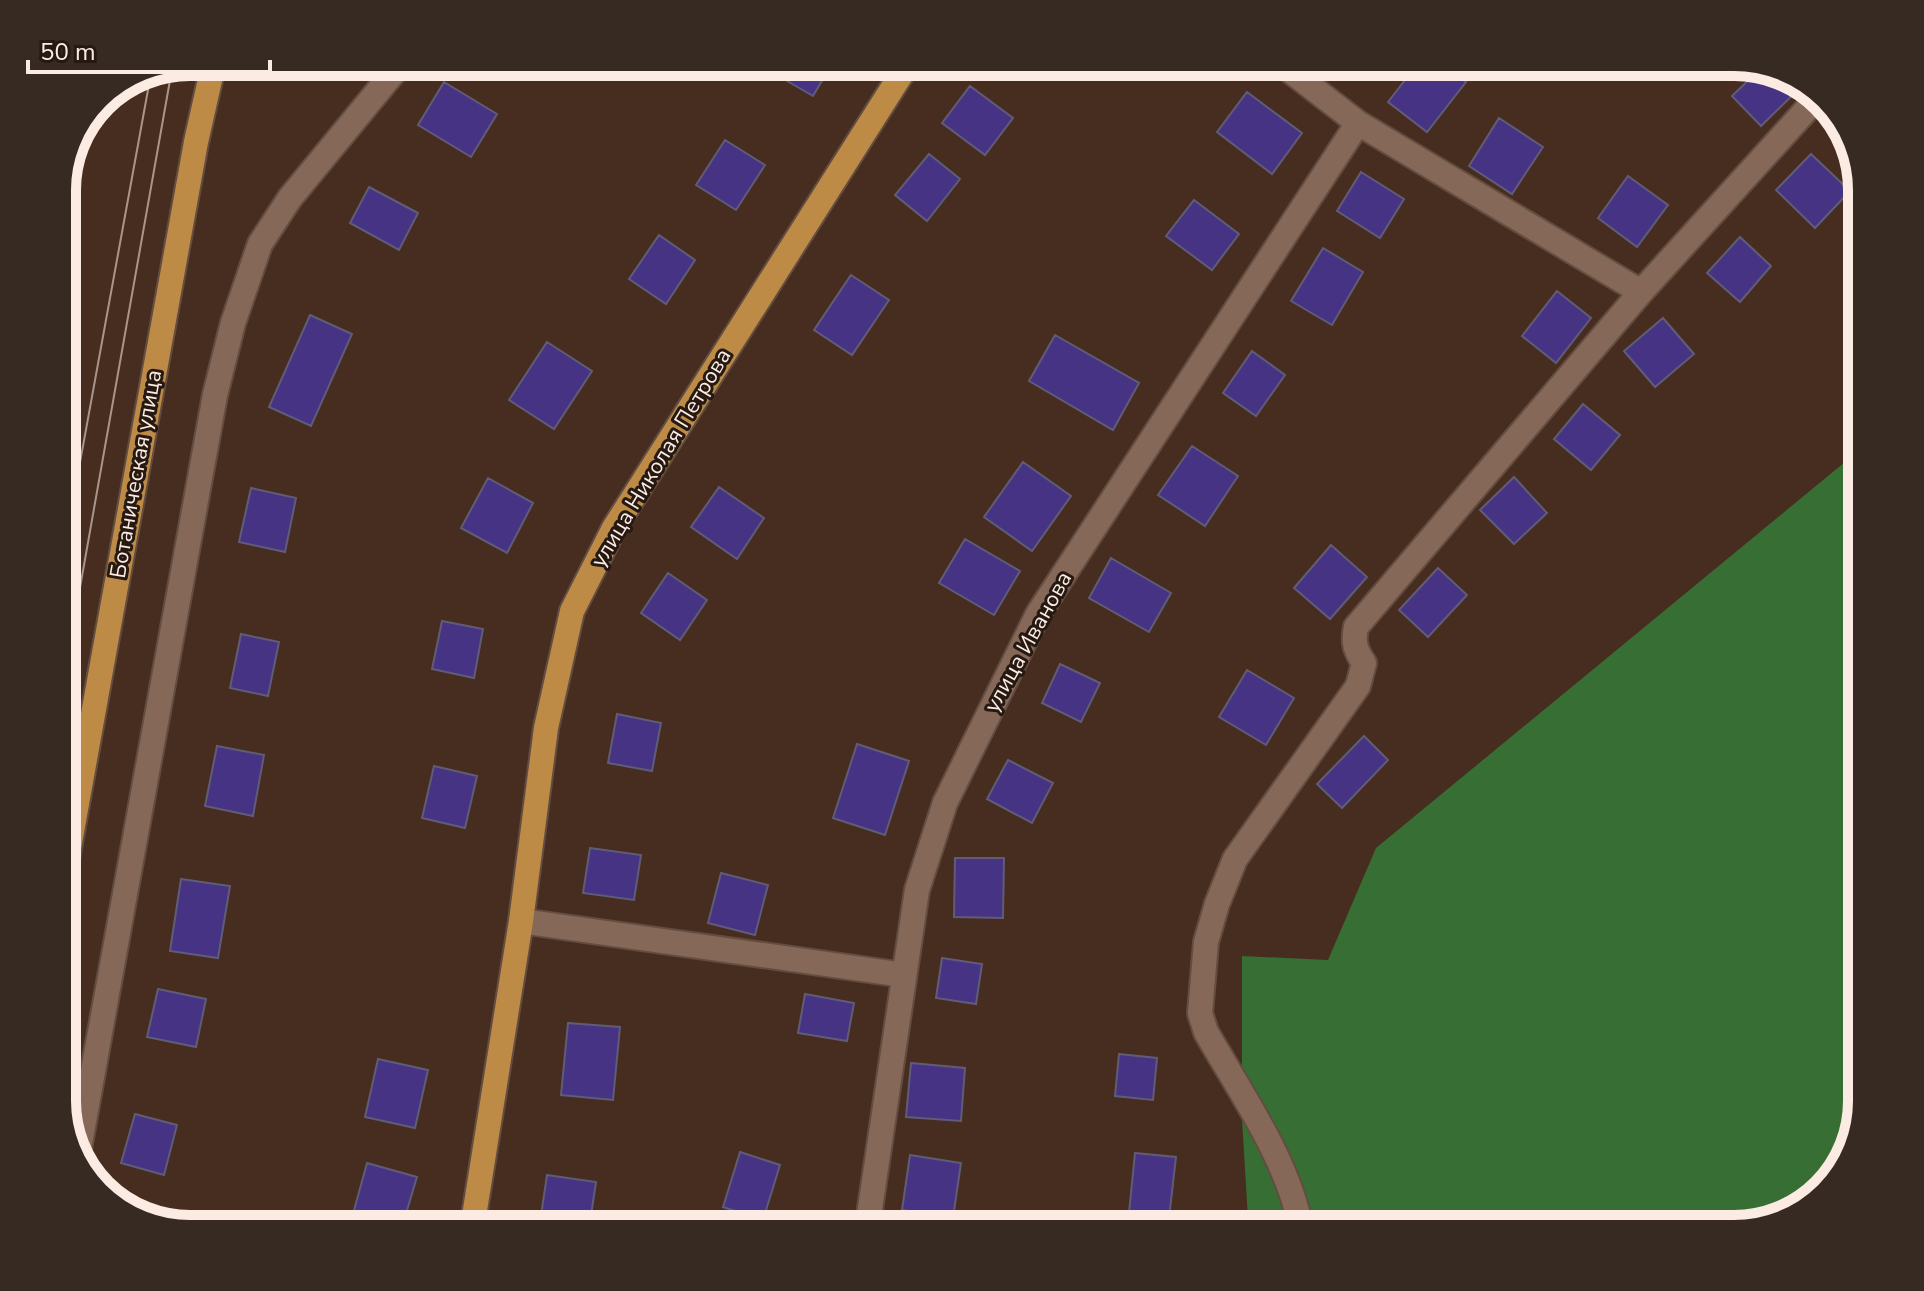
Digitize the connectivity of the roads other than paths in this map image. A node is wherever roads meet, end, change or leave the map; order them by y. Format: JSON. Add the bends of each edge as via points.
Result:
{"nodes":[{"id":1,"x":211,"y":76,"type":"edge"},
{"id":2,"x":390,"y":76,"type":"edge"},
{"id":3,"x":900,"y":76,"type":"edge"},
{"id":4,"x":1297,"y":76,"type":"edge"},
{"id":5,"x":1810,"y":105,"type":"edge"},
{"id":6,"x":1358,"y":123,"type":"junction"},
{"id":7,"x":1641,"y":292,"type":"junction"},
{"id":8,"x":76,"y":766,"type":"edge"},
{"id":9,"x":521,"y":921,"type":"junction"},
{"id":10,"x":904,"y":975,"type":"junction"},
{"id":11,"x":81,"y":1135,"type":"edge"},
{"id":12,"x":474,"y":1215,"type":"edge"},
{"id":13,"x":869,"y":1215,"type":"edge"},
{"id":14,"x":1298,"y":1215,"type":"edge"}],
"edges":[{"from":1,"to":8,"type":"main road","name":"Ботаническая улица"},
{"from":2,"to":11,"type":"street","via":[[290,198],[260,244],[233,323],[215,395]]},
{"from":3,"to":9,"type":"main road","name":"улица Николая Петрова","via":[[614,528],[572,611],[546,728]]},
{"from":4,"to":6,"type":"street"},
{"from":5,"to":7,"type":"street"},
{"from":6,"to":7,"type":"street"},
{"from":6,"to":10,"type":"street","name":"улица Иванова","via":[[1038,614],[945,803],[917,890]]},
{"from":7,"to":14,"type":"street","via":[[1356,627],[1353,640],[1364,663],[1358,686],[1235,859],[1217,904],[1206,942],[1200,1013],[1274,1153]]},
{"from":9,"to":10,"type":"street"},
{"from":9,"to":12,"type":"main road","name":"улица Николая Петрова"},
{"from":10,"to":13,"type":"street","name":"улица Иванова"}]}
